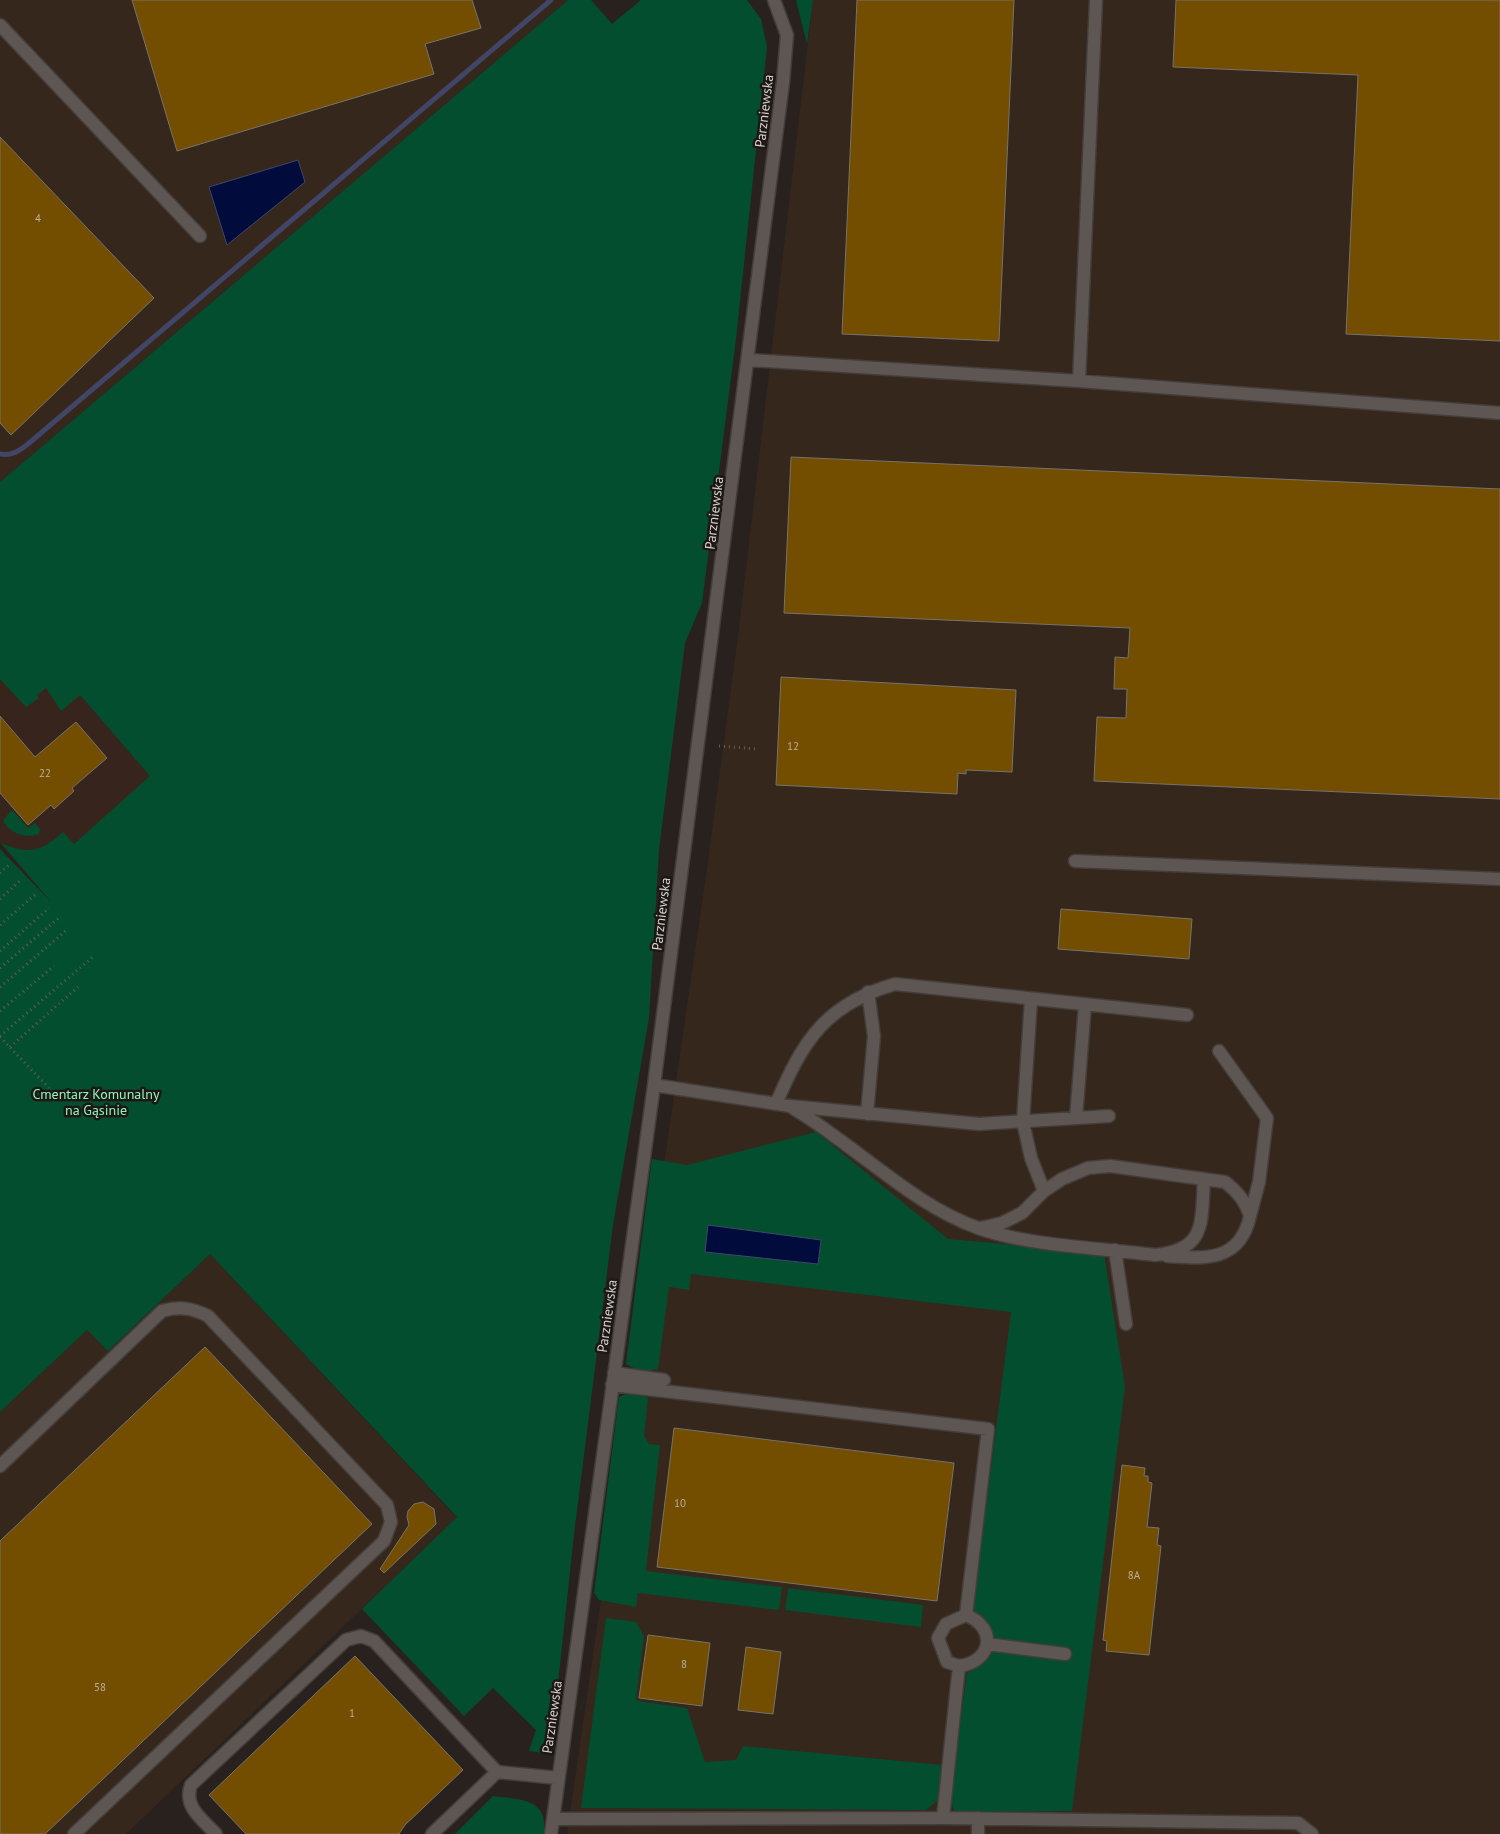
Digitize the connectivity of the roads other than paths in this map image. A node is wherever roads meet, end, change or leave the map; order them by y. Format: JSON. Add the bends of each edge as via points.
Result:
{"nodes":[{"id":1,"x":774,"y":0,"type":"edge"},
{"id":2,"x":1096,"y":0,"type":"edge"},
{"id":3,"x":0,"y":25,"type":"edge"},
{"id":4,"x":200,"y":236,"type":"dead end"},
{"id":5,"x":749,"y":360,"type":"junction"},
{"id":6,"x":1079,"y":381,"type":"junction"},
{"id":7,"x":1500,"y":413,"type":"edge"},
{"id":8,"x":1075,"y":861,"type":"dead end"},
{"id":9,"x":1500,"y":879,"type":"edge"},
{"id":10,"x":868,"y":992,"type":"junction"},
{"id":11,"x":1031,"y":999,"type":"junction"},
{"id":12,"x":1085,"y":1005,"type":"junction"},
{"id":13,"x":1187,"y":1015,"type":"dead end"},
{"id":14,"x":1219,"y":1051,"type":"dead end"},
{"id":15,"x":654,"y":1085,"type":"junction"},
{"id":16,"x":776,"y":1104,"type":"junction"},
{"id":17,"x":790,"y":1106,"type":"junction"},
{"id":18,"x":867,"y":1114,"type":"junction"},
{"id":19,"x":1109,"y":1116,"type":"dead end"},
{"id":20,"x":1076,"y":1118,"type":"junction"},
{"id":21,"x":1024,"y":1122,"type":"junction"},
{"id":22,"x":1204,"y":1179,"type":"junction"},
{"id":23,"x":1044,"y":1191,"type":"junction"},
{"id":24,"x":1250,"y":1216,"type":"junction"},
{"id":25,"x":979,"y":1228,"type":"junction"},
{"id":26,"x":1115,"y":1250,"type":"junction"},
{"id":27,"x":1155,"y":1255,"type":"junction"},
{"id":28,"x":1126,"y":1324,"type":"dead end"},
{"id":29,"x":613,"y":1379,"type":"junction"},
{"id":30,"x":664,"y":1380,"type":"dead end"},
{"id":31,"x":0,"y":1466,"type":"edge"},
{"id":32,"x":966,"y":1616,"type":"junction"},
{"id":33,"x":987,"y":1644,"type":"junction"},
{"id":34,"x":1065,"y":1654,"type":"dead end"},
{"id":35,"x":959,"y":1666,"type":"junction"},
{"id":36,"x":497,"y":1772,"type":"junction"},
{"id":37,"x":558,"y":1778,"type":"junction"},
{"id":38,"x":943,"y":1818,"type":"junction"},
{"id":39,"x":978,"y":1818,"type":"junction"},
{"id":40,"x":553,"y":1819,"type":"junction"},
{"id":41,"x":74,"y":1834,"type":"edge"},
{"id":42,"x":216,"y":1834,"type":"edge"},
{"id":43,"x":432,"y":1834,"type":"edge"},
{"id":44,"x":551,"y":1834,"type":"edge"},
{"id":45,"x":978,"y":1834,"type":"edge"},
{"id":46,"x":1312,"y":1834,"type":"edge"}],
"edges":[{"from":1,"to":5,"type":"street","name":"Parzniewska","via":[[787,35],[784,82]]},
{"from":2,"to":6,"type":"street"},
{"from":3,"to":4,"type":"street"},
{"from":5,"to":6,"type":"street"},
{"from":5,"to":15,"type":"street","name":"Parzniewska"},
{"from":6,"to":7,"type":"street"},
{"from":8,"to":9,"type":"street"},
{"from":10,"to":11,"type":"street","via":[[896,984]]},
{"from":10,"to":16,"type":"street","via":[[825,1022],[806,1043]]},
{"from":10,"to":18,"type":"street","via":[[874,1036]]},
{"from":11,"to":12,"type":"street"},
{"from":11,"to":21,"type":"street"},
{"from":12,"to":13,"type":"street"},
{"from":12,"to":20,"type":"street"},
{"from":14,"to":24,"type":"street","via":[[1267,1118]]},
{"from":15,"to":16,"type":"street"},
{"from":15,"to":29,"type":"street","name":"Parzniewska"},
{"from":16,"to":17,"type":"street"},
{"from":17,"to":18,"type":"street"},
{"from":17,"to":25,"type":"street","via":[[897,1184],[950,1216]]},
{"from":18,"to":21,"type":"street","via":[[979,1124]]},
{"from":19,"to":20,"type":"street"},
{"from":20,"to":21,"type":"street"},
{"from":21,"to":23,"type":"street","via":[[1031,1158]]},
{"from":22,"to":23,"type":"street","via":[[1110,1166],[1088,1168]]},
{"from":22,"to":24,"type":"street","via":[[1225,1182],[1237,1191]]},
{"from":22,"to":27,"type":"street","via":[[1197,1234],[1191,1244],[1174,1253]]},
{"from":23,"to":25,"type":"street","via":[[1022,1213],[1002,1223]]},
{"from":24,"to":27,"type":"street","via":[[1242,1237],[1228,1252],[1201,1259]]},
{"from":25,"to":26,"type":"street","via":[[1016,1238]]},
{"from":26,"to":27,"type":"street"},
{"from":26,"to":28,"type":"street"},
{"from":29,"to":30,"type":"street"},
{"from":29,"to":32,"type":"street","via":[[988,1429]]},
{"from":29,"to":37,"type":"street","name":"Parzniewska"},
{"from":31,"to":41,"type":"street","via":[[162,1311],[184,1308],[208,1316],[387,1505],[391,1522],[384,1541]]},
{"from":32,"to":33,"type":"street","via":[[982,1626]]},
{"from":32,"to":35,"type":"street","via":[[946,1624],[938,1638],[947,1662]]},
{"from":33,"to":34,"type":"street"},
{"from":33,"to":35,"type":"street","via":[[980,1659],[970,1665]]},
{"from":35,"to":38,"type":"street"},
{"from":36,"to":37,"type":"street"},
{"from":36,"to":42,"type":"street","via":[[374,1641],[361,1636],[346,1640],[191,1784],[188,1794],[191,1808]]},
{"from":36,"to":43,"type":"street"},
{"from":37,"to":40,"type":"street","name":"Parzniewska"},
{"from":38,"to":39,"type":"street"},
{"from":38,"to":40,"type":"street"},
{"from":39,"to":45,"type":"street"},
{"from":39,"to":46,"type":"street","via":[[1298,1823]]},
{"from":40,"to":44,"type":"street","name":"Parzniewska"}]}
